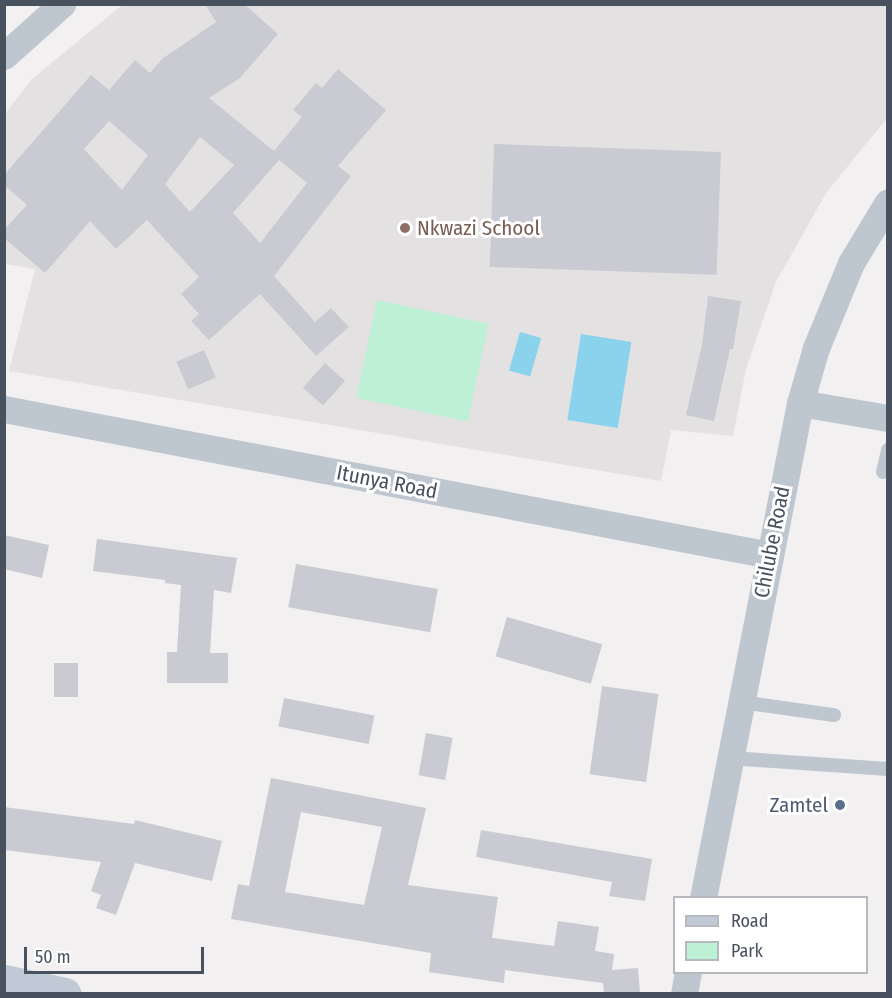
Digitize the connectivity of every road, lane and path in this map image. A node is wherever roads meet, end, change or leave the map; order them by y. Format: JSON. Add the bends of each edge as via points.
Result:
{"nodes":[{"id":1,"x":62,"y":4,"type":"edge"},
{"id":2,"x":4,"y":56,"type":"edge"},
{"id":3,"x":888,"y":202,"type":"edge"},
{"id":4,"x":800,"y":403,"type":"junction"},
{"id":5,"x":4,"y":409,"type":"edge"},
{"id":6,"x":888,"y":418,"type":"edge"},
{"id":7,"x":888,"y":450,"type":"edge"},
{"id":8,"x":883,"y":472,"type":"dead end"},
{"id":9,"x":770,"y":555,"type":"junction"},
{"id":10,"x":741,"y":702,"type":"junction"},
{"id":11,"x":834,"y":715,"type":"dead end"},
{"id":12,"x":730,"y":758,"type":"junction"},
{"id":13,"x":888,"y":769,"type":"edge"},
{"id":14,"x":703,"y":896,"type":"edge"},
{"id":15,"x":688,"y":974,"type":"edge"},
{"id":16,"x":4,"y":981,"type":"edge"},
{"id":17,"x":65,"y":993,"type":"edge"},
{"id":18,"x":684,"y":993,"type":"edge"}],
"edges":[{"from":1,"to":2,"type":"street"},
{"from":3,"to":4,"type":"street","name":"Chilube Road","via":[[851,263],[816,348]]},
{"from":4,"to":6,"type":"street"},
{"from":4,"to":9,"type":"street","name":"Chilube Road"},
{"from":5,"to":9,"type":"street","name":"Itunya Road"},
{"from":7,"to":8,"type":"lane"},
{"from":9,"to":10,"type":"street","name":"Chilube Road"},
{"from":10,"to":11,"type":"lane"},
{"from":10,"to":12,"type":"street","name":"Chilube Road"},
{"from":12,"to":13,"type":"lane"},
{"from":12,"to":14,"type":"street","name":"Chilube Road"},
{"from":15,"to":18,"type":"street"},
{"from":16,"to":17,"type":"main road"}]}
